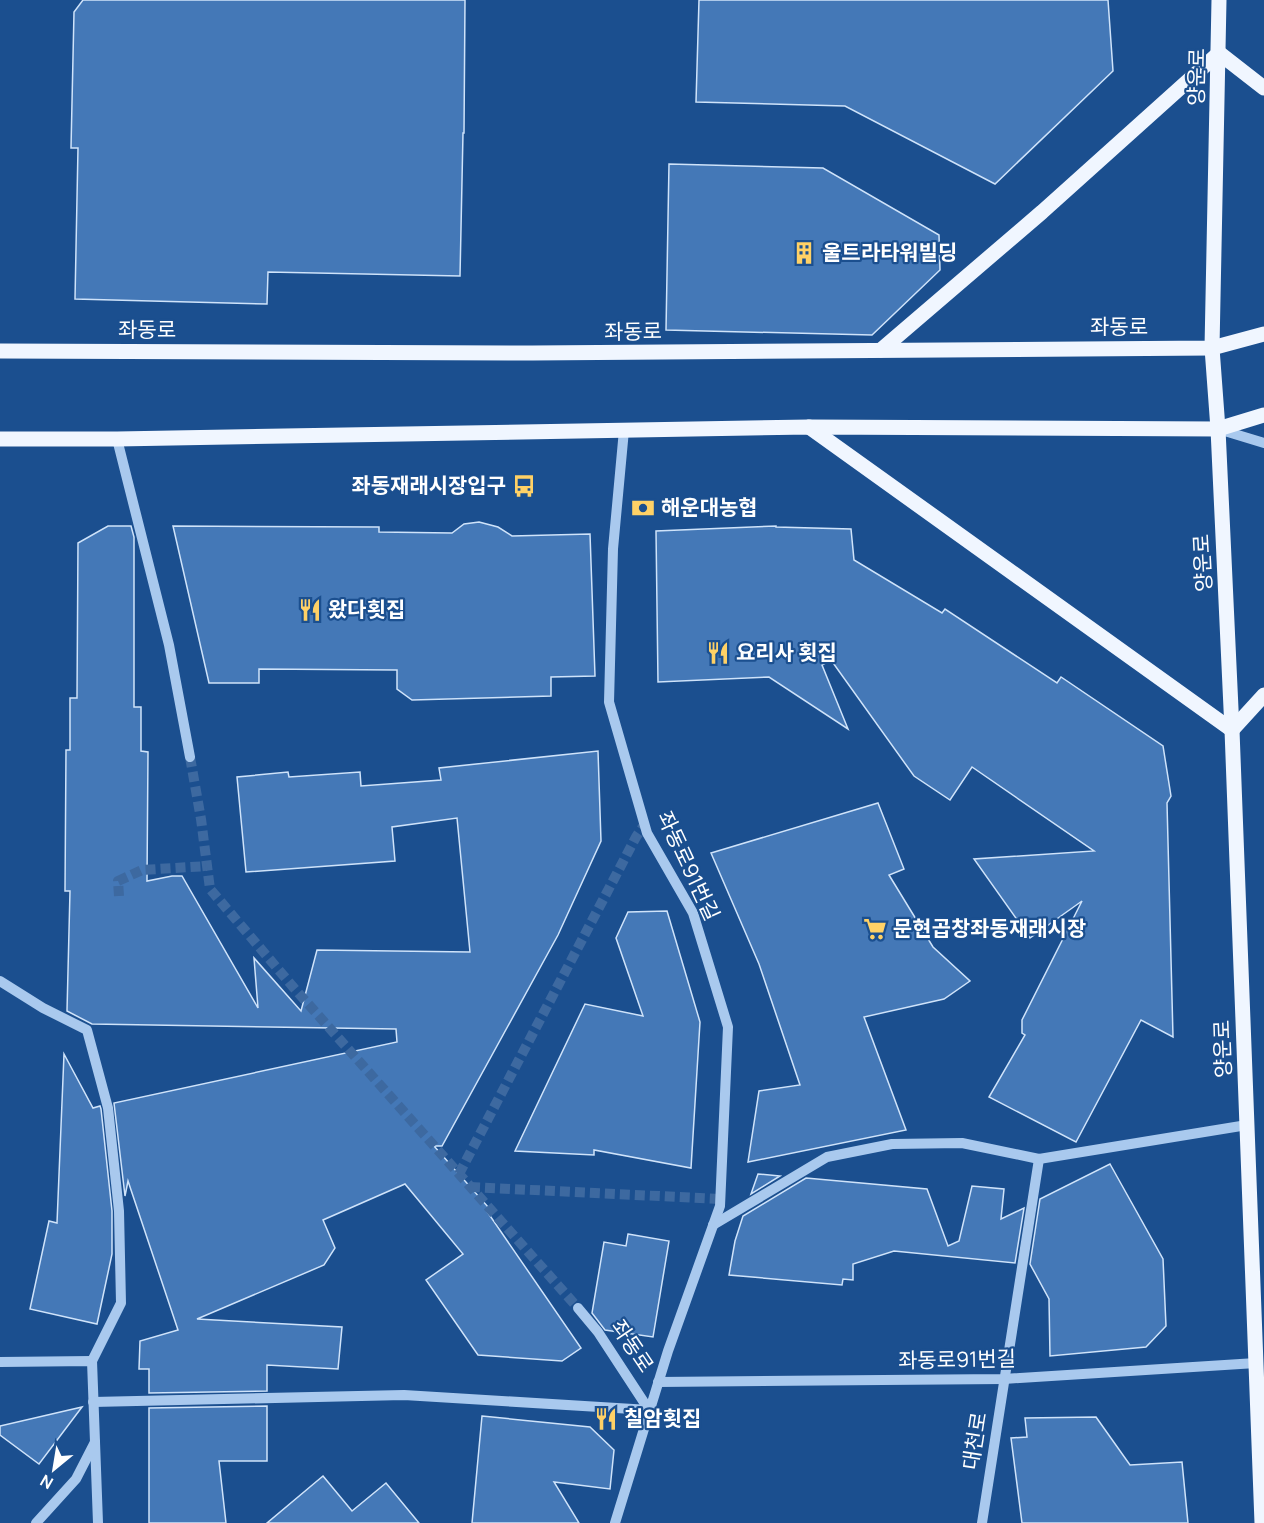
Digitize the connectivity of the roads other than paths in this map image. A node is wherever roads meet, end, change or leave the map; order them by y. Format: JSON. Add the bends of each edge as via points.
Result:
{"nodes":[{"id":1,"x":1219,"y":0,"type":"edge"},
{"id":2,"x":1219,"y":53,"type":"junction"},
{"id":3,"x":1264,"y":88,"type":"edge"},
{"id":4,"x":1264,"y":334,"type":"edge"},
{"id":5,"x":1212,"y":348,"type":"junction"},
{"id":6,"x":881,"y":350,"type":"junction"},
{"id":7,"x":0,"y":351,"type":"edge"},
{"id":8,"x":1264,"y":415,"type":"edge"},
{"id":9,"x":809,"y":427,"type":"junction"},
{"id":10,"x":1218,"y":429,"type":"junction"},
{"id":11,"x":624,"y":430,"type":"junction"},
{"id":12,"x":0,"y":439,"type":"edge"},
{"id":13,"x":117,"y":439,"type":"junction"},
{"id":14,"x":1264,"y":443,"type":"edge"},
{"id":15,"x":1264,"y":695,"type":"edge"},
{"id":16,"x":1232,"y":730,"type":"junction"},
{"id":17,"x":190,"y":757,"type":"tunnel mouth"},
{"id":18,"x":0,"y":981,"type":"edge"},
{"id":19,"x":1247,"y":1125,"type":"junction"},
{"id":20,"x":1039,"y":1159,"type":"junction"},
{"id":21,"x":713,"y":1225,"type":"junction"},
{"id":22,"x":578,"y":1308,"type":"tunnel mouth"},
{"id":23,"x":92,"y":1361,"type":"junction"},
{"id":24,"x":0,"y":1362,"type":"edge"},
{"id":25,"x":1256,"y":1363,"type":"junction"},
{"id":26,"x":1004,"y":1379,"type":"junction"},
{"id":27,"x":658,"y":1382,"type":"junction"},
{"id":28,"x":93,"y":1402,"type":"junction"},
{"id":29,"x":650,"y":1410,"type":"junction"},
{"id":30,"x":95,"y":1442,"type":"junction"},
{"id":31,"x":36,"y":1523,"type":"edge"},
{"id":32,"x":98,"y":1523,"type":"edge"},
{"id":33,"x":615,"y":1523,"type":"edge"},
{"id":34,"x":982,"y":1523,"type":"edge"},
{"id":35,"x":1262,"y":1523,"type":"edge"}],
"edges":[{"from":1,"to":2,"type":"main road","name":"양운로"},
{"from":2,"to":3,"type":"main road"},
{"from":2,"to":5,"type":"main road","name":"양운로"},
{"from":2,"to":6,"type":"main road"},
{"from":4,"to":5,"type":"main road","name":"좌동로"},
{"from":5,"to":6,"type":"main road","name":"좌동로"},
{"from":5,"to":10,"type":"main road","name":"양운로"},
{"from":6,"to":7,"type":"main road","name":"좌동로"},
{"from":8,"to":10,"type":"main road"},
{"from":9,"to":10,"type":"main road"},
{"from":9,"to":11,"type":"main road"},
{"from":9,"to":16,"type":"main road"},
{"from":10,"to":14,"type":"street"},
{"from":10,"to":16,"type":"main road","name":"양운로"},
{"from":11,"to":13,"type":"main road"},
{"from":11,"to":21,"type":"street","name":"좌동로91번길","via":[[613,549],[609,702],[647,833],[693,913],[728,1027],[720,1206]]},
{"from":12,"to":13,"type":"main road"},
{"from":13,"to":17,"type":"street","via":[[169,645]]},
{"from":15,"to":16,"type":"main road"},
{"from":16,"to":19,"type":"main road","name":"양운로"},
{"from":18,"to":23,"type":"street","via":[[87,1030],[108,1108],[119,1211],[121,1303]]},
{"from":19,"to":20,"type":"street"},
{"from":19,"to":25,"type":"main road","name":"양운로"},
{"from":20,"to":21,"type":"street","via":[[962,1143],[892,1144],[860,1150],[827,1157]]},
{"from":20,"to":26,"type":"street","name":"대천로"},
{"from":21,"to":27,"type":"street","name":"좌동로91번길"},
{"from":22,"to":29,"type":"street","name":"좌동로"},
{"from":23,"to":24,"type":"street"},
{"from":23,"to":28,"type":"street"},
{"from":25,"to":26,"type":"street","name":"좌동로91번길"},
{"from":25,"to":35,"type":"main road","name":"양운로"},
{"from":26,"to":27,"type":"street","name":"좌동로91번길"},
{"from":26,"to":34,"type":"street","name":"대천로"},
{"from":27,"to":29,"type":"street","name":"좌동로91번길"},
{"from":28,"to":29,"type":"street","via":[[404,1395]]},
{"from":28,"to":30,"type":"street"},
{"from":29,"to":33,"type":"street","name":"좌동로91번길"},
{"from":30,"to":31,"type":"street","via":[[75,1479]]},
{"from":30,"to":32,"type":"street"}]}
